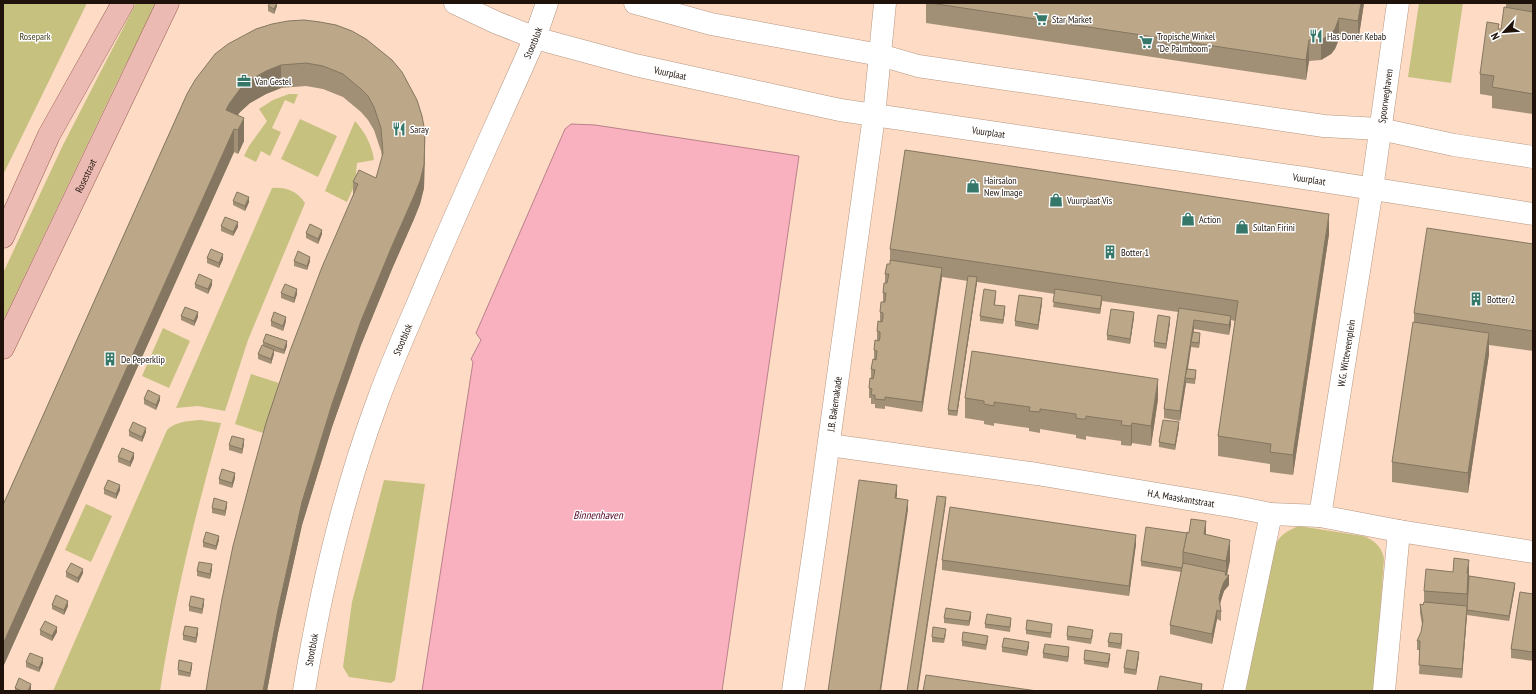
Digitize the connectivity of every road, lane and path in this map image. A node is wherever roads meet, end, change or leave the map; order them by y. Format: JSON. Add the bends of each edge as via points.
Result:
{"nodes":[{"id":1,"x":123,"y":3,"type":"edge"},
{"id":2,"x":168,"y":3,"type":"edge"},
{"id":3,"x":455,"y":3,"type":"edge"},
{"id":4,"x":547,"y":3,"type":"edge"},
{"id":5,"x":635,"y":3,"type":"edge"},
{"id":6,"x":885,"y":3,"type":"edge"},
{"id":7,"x":1398,"y":3,"type":"edge"},
{"id":8,"x":535,"y":38,"type":"junction"},
{"id":9,"x":880,"y":56,"type":"junction"},
{"id":10,"x":874,"y":116,"type":"junction"},
{"id":11,"x":1380,"y":129,"type":"junction"},
{"id":12,"x":1533,"y":157,"type":"edge"},
{"id":13,"x":1372,"y":189,"type":"junction"},
{"id":14,"x":1533,"y":214,"type":"edge"},
{"id":15,"x":3,"y":237,"type":"edge"},
{"id":16,"x":3,"y":348,"type":"edge"},
{"id":17,"x":829,"y":445,"type":"junction"},
{"id":18,"x":1271,"y":514,"type":"junction"},
{"id":19,"x":1320,"y":516,"type":"junction"},
{"id":20,"x":1399,"y":531,"type":"junction"},
{"id":21,"x":1533,"y":552,"type":"edge"},
{"id":22,"x":304,"y":691,"type":"edge"},
{"id":23,"x":792,"y":691,"type":"edge"},
{"id":24,"x":1234,"y":691,"type":"edge"},
{"id":25,"x":1384,"y":691,"type":"edge"}],
"edges":[{"from":1,"to":15,"type":"main road","via":[[49,135]]},
{"from":2,"to":16,"type":"main road","name":"Rosestraat"},
{"from":3,"to":8,"type":"street","name":"Vuurplaat"},
{"from":4,"to":8,"type":"street","name":"Stootblok"},
{"from":5,"to":9,"type":"street","via":[[711,24]]},
{"from":6,"to":9,"type":"street","name":"J.B. Bakemakade"},
{"from":7,"to":11,"type":"street","name":"Spoorweghaven"},
{"from":8,"to":10,"type":"street","name":"Vuurplaat","via":[[650,68]]},
{"from":8,"to":22,"type":"street","name":"Stootblok","via":[[434,265],[376,406],[355,468],[330,560]]},
{"from":9,"to":10,"type":"street","name":"J.B. Bakemakade"},
{"from":9,"to":11,"type":"street","via":[[918,66],[1316,125]]},
{"from":10,"to":13,"type":"street","name":"Vuurplaat"},
{"from":10,"to":17,"type":"street","name":"J.B. Bakemakade"},
{"from":11,"to":12,"type":"street","via":[[1454,145]]},
{"from":11,"to":13,"type":"street","name":"Spoorweghaven"},
{"from":13,"to":14,"type":"street","name":"Vuurplaat"},
{"from":13,"to":19,"type":"street","name":"W.G. Witteveenplein"},
{"from":17,"to":18,"type":"street","name":"H.A. Maaskantstraat","via":[[1037,474]]},
{"from":17,"to":23,"type":"street","name":"J.B. Bakemakade"},
{"from":18,"to":19,"type":"street","name":"H.A. Maaskantstraat"},
{"from":18,"to":24,"type":"street"},
{"from":19,"to":20,"type":"street","name":"H.A. Maaskantstraat"},
{"from":20,"to":21,"type":"street","name":"H.A. Maaskantstraat"},
{"from":20,"to":25,"type":"street"}]}
